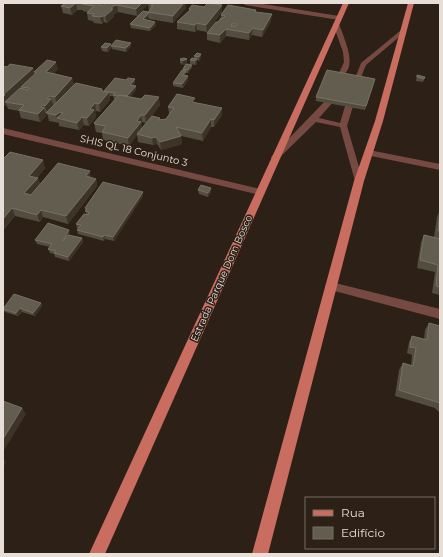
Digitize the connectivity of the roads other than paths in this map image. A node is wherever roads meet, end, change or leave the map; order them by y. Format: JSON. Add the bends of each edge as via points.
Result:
{"nodes":[{"id":1,"x":245,"y":3,"type":"edge"},
{"id":2,"x":346,"y":3,"type":"edge"},
{"id":3,"x":411,"y":3,"type":"edge"},
{"id":4,"x":337,"y":21,"type":"junction"},
{"id":5,"x":402,"y":32,"type":"junction"},
{"id":6,"x":347,"y":62,"type":"junction"},
{"id":7,"x":363,"y":64,"type":"junction"},
{"id":8,"x":342,"y":73,"type":"edge"},
{"id":9,"x":359,"y":76,"type":"edge"},
{"id":10,"x":331,"y":100,"type":"edge"},
{"id":11,"x":350,"y":103,"type":"edge"},
{"id":12,"x":314,"y":119,"type":"junction"},
{"id":13,"x":343,"y":126,"type":"junction"},
{"id":14,"x":3,"y":130,"type":"edge"},
{"id":15,"x":368,"y":153,"type":"junction"},
{"id":16,"x":276,"y":157,"type":"junction"},
{"id":17,"x":440,"y":167,"type":"edge"},
{"id":18,"x":359,"y":182,"type":"junction"},
{"id":19,"x":260,"y":192,"type":"junction"},
{"id":20,"x":332,"y":286,"type":"junction"},
{"id":21,"x":440,"y":314,"type":"edge"},
{"id":22,"x":97,"y":554,"type":"edge"},
{"id":23,"x":260,"y":554,"type":"edge"}],
"edges":[{"from":1,"to":4,"type":"street"},
{"from":2,"to":4,"type":"main road","name":"Estrada Parque Dom Bosco"},
{"from":3,"to":5,"type":"main road"},
{"from":4,"to":6,"type":"lane"},
{"from":4,"to":16,"type":"main road","name":"Estrada Parque Dom Bosco"},
{"from":5,"to":7,"type":"lane"},
{"from":5,"to":15,"type":"main road"},
{"from":6,"to":7,"type":"lane"},
{"from":6,"to":8,"type":"lane"},
{"from":7,"to":9,"type":"lane"},
{"from":10,"to":12,"type":"lane"},
{"from":11,"to":13,"type":"lane"},
{"from":12,"to":13,"type":"lane"},
{"from":12,"to":16,"type":"lane"},
{"from":13,"to":18,"type":"lane"},
{"from":14,"to":19,"type":"street","name":"SHIS QL 18 Conjunto 3"},
{"from":15,"to":17,"type":"lane"},
{"from":15,"to":18,"type":"main road"},
{"from":16,"to":19,"type":"main road","name":"Estrada Parque Dom Bosco"},
{"from":18,"to":20,"type":"main road"},
{"from":19,"to":22,"type":"main road","name":"Estrada Parque Dom Bosco"},
{"from":20,"to":21,"type":"street"},
{"from":20,"to":23,"type":"main road"}]}
